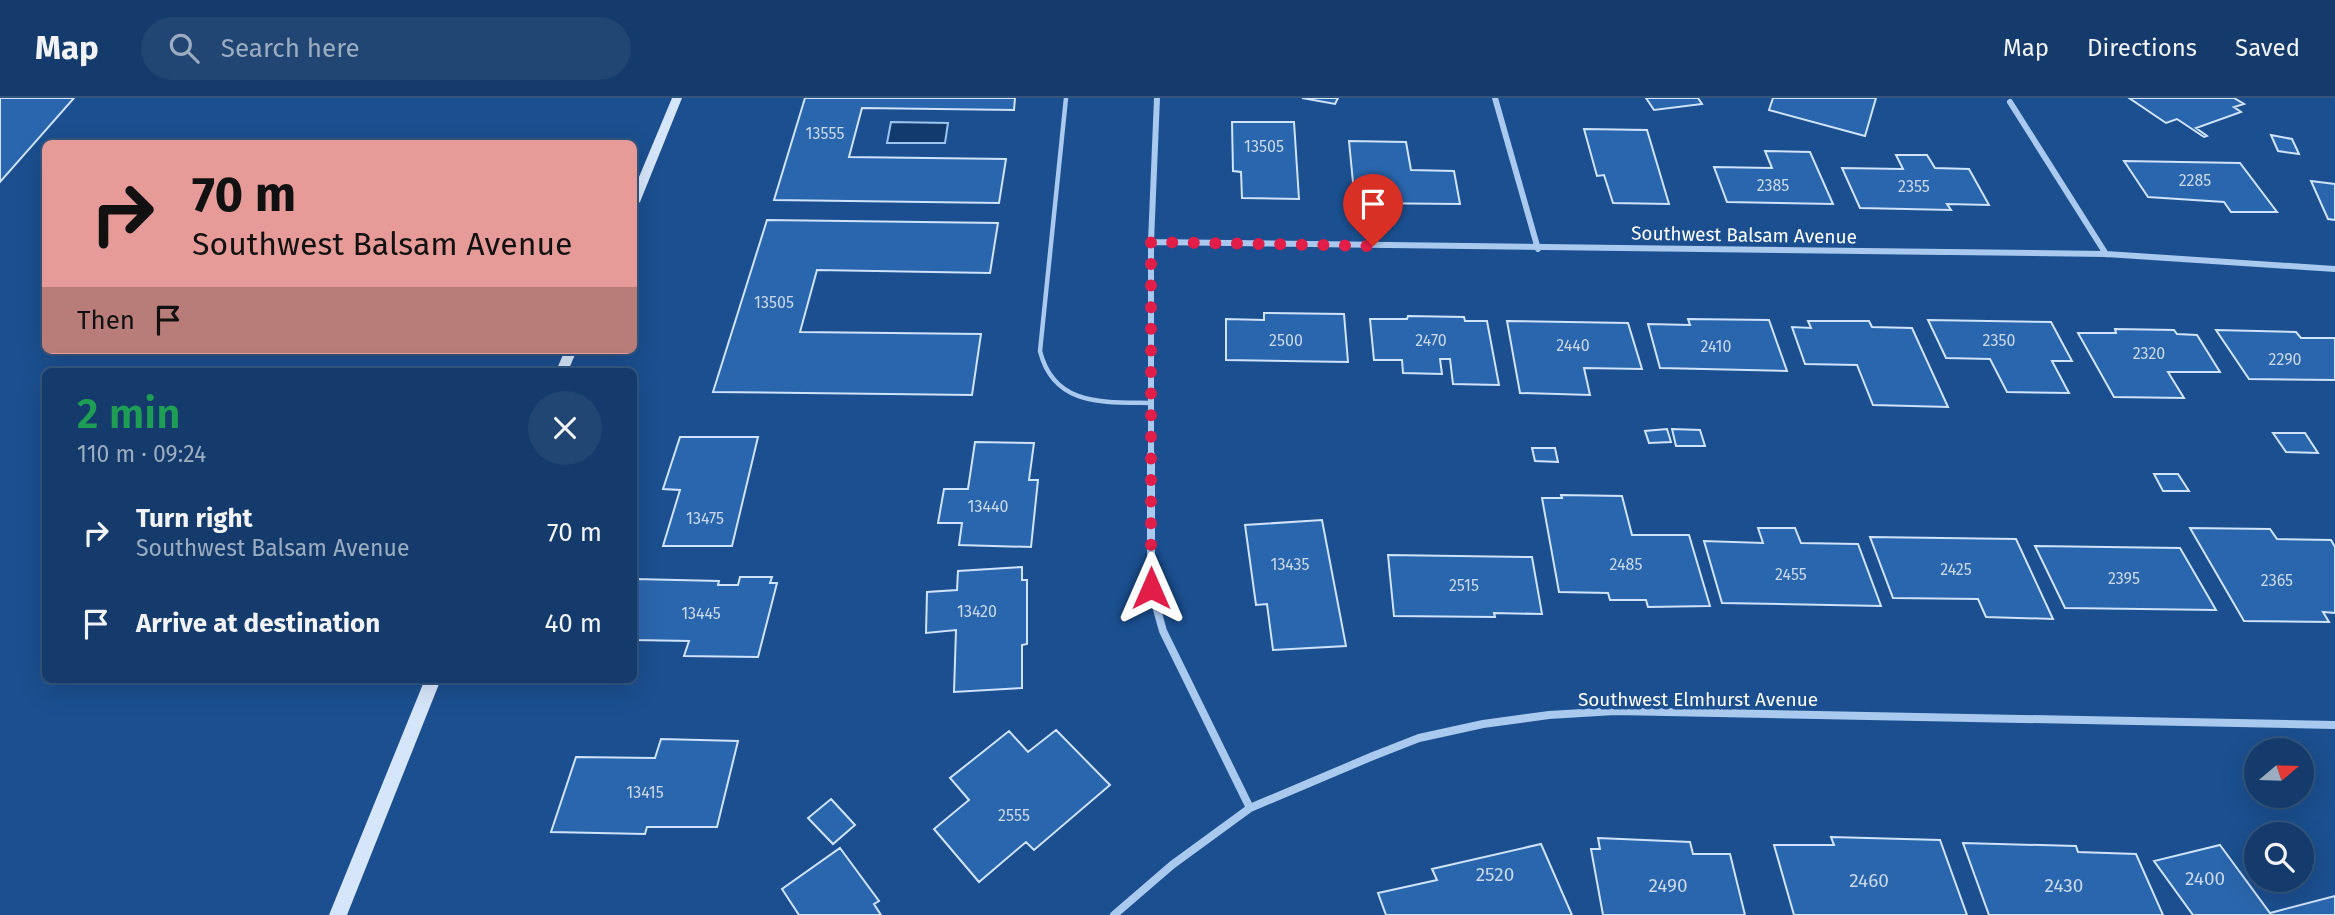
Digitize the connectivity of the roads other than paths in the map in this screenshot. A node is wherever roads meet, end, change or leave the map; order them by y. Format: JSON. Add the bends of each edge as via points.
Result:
{"nodes":[{"id":1,"x":677,"y":98,"type":"edge"},
{"id":2,"x":1066,"y":98,"type":"edge"},
{"id":3,"x":1157,"y":98,"type":"edge"},
{"id":4,"x":1495,"y":98,"type":"edge"},
{"id":5,"x":2010,"y":102,"type":"dead end"},
{"id":6,"x":637,"y":195,"type":"edge"},
{"id":7,"x":1151,"y":242,"type":"junction"},
{"id":8,"x":1538,"y":249,"type":"junction"},
{"id":9,"x":2106,"y":254,"type":"junction"},
{"id":10,"x":2335,"y":270,"type":"edge"},
{"id":11,"x":1152,"y":403,"type":"junction"},
{"id":12,"x":431,"y":683,"type":"edge"},
{"id":13,"x":2335,"y":725,"type":"edge"},
{"id":14,"x":1250,"y":808,"type":"junction"},
{"id":15,"x":338,"y":915,"type":"edge"},
{"id":16,"x":1114,"y":915,"type":"edge"}],
"edges":[{"from":1,"to":6,"type":"main road"},
{"from":2,"to":11,"type":"lane","via":[[1041,367],[1065,392],[1111,402]]},
{"from":3,"to":7,"type":"street"},
{"from":4,"to":8,"type":"street"},
{"from":5,"to":9,"type":"street"},
{"from":7,"to":8,"type":"street","name":"Southwest Balsam Avenue"},
{"from":7,"to":11,"type":"street"},
{"from":8,"to":9,"type":"street","name":"Southwest Balsam Avenue"},
{"from":9,"to":10,"type":"street","name":"Southwest Balsam Avenue"},
{"from":11,"to":14,"type":"street","via":[[1151,588],[1163,631]]},
{"from":12,"to":15,"type":"main road"},
{"from":13,"to":14,"type":"street","name":"Southwest Elmhurst Avenue","via":[[1615,711],[1549,715],[1419,738]]},
{"from":14,"to":16,"type":"street","name":"Southwest Elmhurst Avenue"}]}
